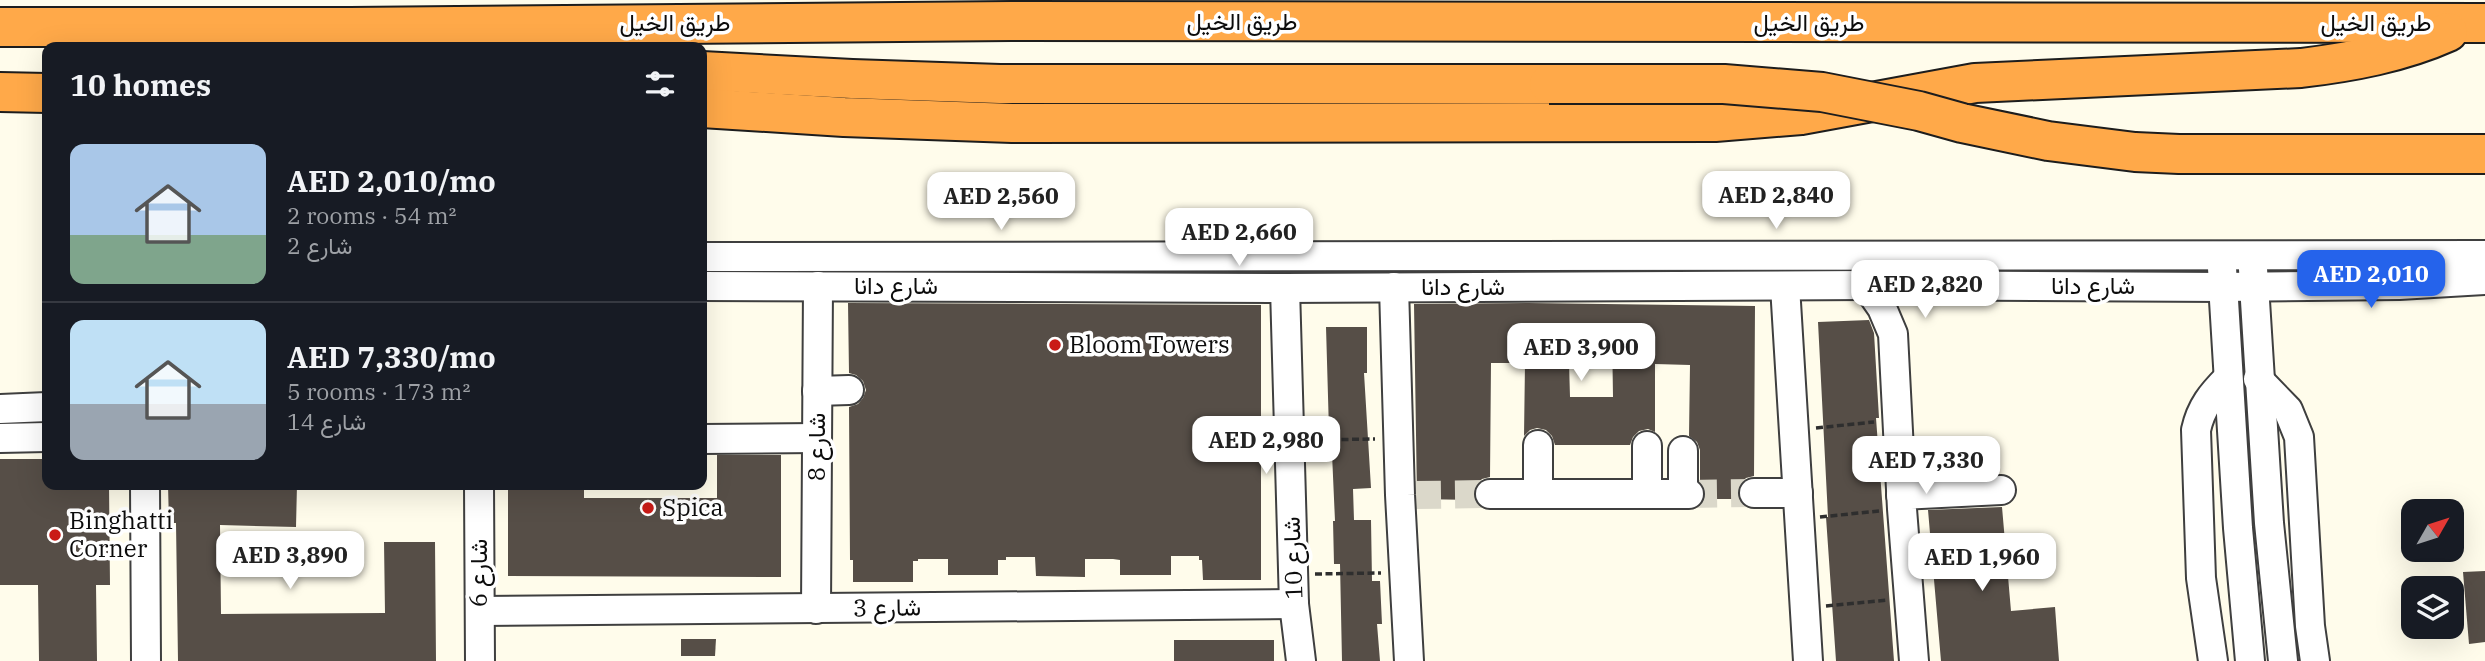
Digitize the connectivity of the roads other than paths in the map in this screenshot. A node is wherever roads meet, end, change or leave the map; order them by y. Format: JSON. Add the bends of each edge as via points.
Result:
{"nodes":[{"id":1,"x":2477,"y":23,"type":"edge"},
{"id":2,"x":460,"y":25,"type":"junction"},
{"id":3,"x":0,"y":27,"type":"edge"},
{"id":4,"x":515,"y":42,"type":"edge"},
{"id":5,"x":707,"y":71,"type":"edge"},
{"id":6,"x":0,"y":92,"type":"edge"},
{"id":7,"x":42,"y":93,"type":"edge"},
{"id":8,"x":707,"y":108,"type":"edge"},
{"id":9,"x":2485,"y":155,"type":"edge"},
{"id":10,"x":2222,"y":255,"type":"junction"},
{"id":11,"x":2252,"y":255,"type":"junction"},
{"id":12,"x":2485,"y":255,"type":"edge"},
{"id":13,"x":816,"y":256,"type":"junction"},
{"id":14,"x":707,"y":257,"type":"edge"},
{"id":15,"x":1289,"y":257,"type":"junction"},
{"id":16,"x":2481,"y":283,"type":"edge"},
{"id":17,"x":1866,"y":285,"type":"junction"},
{"id":18,"x":1924,"y":285,"type":"junction"},
{"id":19,"x":707,"y":286,"type":"edge"},
{"id":20,"x":816,"y":286,"type":"junction"},
{"id":21,"x":1785,"y":286,"type":"junction"},
{"id":22,"x":1394,"y":287,"type":"junction"},
{"id":23,"x":2223,"y":287,"type":"junction"},
{"id":24,"x":2254,"y":287,"type":"junction"},
{"id":25,"x":1287,"y":288,"type":"junction"},
{"id":26,"x":1893,"y":334,"type":"junction"},
{"id":27,"x":2228,"y":378,"type":"junction"},
{"id":28,"x":2258,"y":379,"type":"junction"},
{"id":29,"x":849,"y":390,"type":"dead end"},
{"id":30,"x":817,"y":391,"type":"junction"},
{"id":31,"x":42,"y":407,"type":"edge"},
{"id":32,"x":0,"y":409,"type":"edge"},
{"id":33,"x":0,"y":438,"type":"edge"},
{"id":34,"x":42,"y":438,"type":"edge"},
{"id":35,"x":817,"y":438,"type":"junction"},
{"id":36,"x":707,"y":439,"type":"edge"},
{"id":37,"x":1543,"y":445,"type":"dead end"},
{"id":38,"x":1642,"y":446,"type":"dead end"},
{"id":39,"x":1683,"y":451,"type":"dead end"},
{"id":40,"x":145,"y":490,"type":"edge"},
{"id":41,"x":479,"y":490,"type":"edge"},
{"id":42,"x":2000,"y":490,"type":"dead end"},
{"id":43,"x":1490,"y":494,"type":"tunnel mouth"},
{"id":44,"x":1543,"y":494,"type":"junction"},
{"id":45,"x":1642,"y":494,"type":"junction"},
{"id":46,"x":1754,"y":494,"type":"tunnel mouth"},
{"id":47,"x":1901,"y":502,"type":"junction"},
{"id":48,"x":1798,"y":506,"type":"junction"},
{"id":49,"x":1294,"y":604,"type":"junction"},
{"id":50,"x":816,"y":609,"type":"junction"},
{"id":51,"x":480,"y":611,"type":"junction"},
{"id":52,"x":146,"y":661,"type":"edge"},
{"id":53,"x":480,"y":661,"type":"edge"},
{"id":54,"x":1301,"y":661,"type":"edge"},
{"id":55,"x":1409,"y":661,"type":"edge"},
{"id":56,"x":1808,"y":661,"type":"edge"},
{"id":57,"x":1914,"y":661,"type":"edge"},
{"id":58,"x":2213,"y":661,"type":"edge"},
{"id":59,"x":2250,"y":661,"type":"edge"},
{"id":60,"x":2283,"y":661,"type":"edge"},
{"id":61,"x":2315,"y":661,"type":"edge"}],
"edges":[{"from":1,"to":2,"type":"highway","name":"طريق الخيل"},
{"from":1,"to":8,"type":"highway","via":[[2403,49],[2335,64],[1975,83],[1833,110],[1715,122],[1012,122]]},
{"from":2,"to":3,"type":"highway","name":"طريق الخيل"},
{"from":2,"to":4,"type":"highway"},
{"from":5,"to":9,"type":"highway","bridge":true,"via":[[1000,84],[1724,84],[1822,92],[2048,141],[2135,152]]},
{"from":6,"to":7,"type":"highway"},
{"from":10,"to":11,"type":"street","name":"شارع دانا"},
{"from":10,"to":15,"type":"street","name":"شارع دانا"},
{"from":10,"to":23,"type":"street"},
{"from":11,"to":12,"type":"street","name":"شارع دانا"},
{"from":11,"to":24,"type":"street"},
{"from":13,"to":14,"type":"street","name":"شارع دانا"},
{"from":13,"to":15,"type":"street","name":"شارع دانا"},
{"from":13,"to":20,"type":"street","via":[[832,260],[837,271],[835,278]]},
{"from":13,"to":20,"type":"street","via":[[798,259],[792,271],[793,277]]},
{"from":15,"to":25,"type":"street","via":[[1266,264],[1263,271],[1264,278]]},
{"from":15,"to":25,"type":"street","via":[[1312,265],[1314,272],[1312,279]]},
{"from":16,"to":24,"type":"street","name":"شارع دانا"},
{"from":17,"to":18,"type":"street","name":"شارع دانا"},
{"from":17,"to":21,"type":"street","name":"شارع دانا"},
{"from":17,"to":26,"type":"street"},
{"from":18,"to":23,"type":"street","name":"شارع دانا"},
{"from":18,"to":26,"type":"street","via":[[1904,307]]},
{"from":19,"to":20,"type":"street","name":"شارع دانا"},
{"from":20,"to":25,"type":"street","name":"شارع دانا"},
{"from":20,"to":30,"type":"street","name":"شارع 8"},
{"from":21,"to":22,"type":"street","name":"شارع دانا"},
{"from":21,"to":48,"type":"street"},
{"from":22,"to":25,"type":"street","name":"شارع دانا"},
{"from":22,"to":55,"type":"street","via":[[1399,439],[1406,495]]},
{"from":23,"to":24,"type":"street","name":"شارع دانا"},
{"from":23,"to":27,"type":"street"},
{"from":24,"to":28,"type":"street"},
{"from":25,"to":49,"type":"street","name":"شارع 10"},
{"from":26,"to":47,"type":"street"},
{"from":27,"to":58,"type":"street","via":[[2206,401],[2196,430],[2201,578]]},
{"from":27,"to":59,"type":"street"},
{"from":28,"to":60,"type":"street"},
{"from":28,"to":61,"type":"street","via":[[2288,410],[2299,437]]},
{"from":29,"to":30,"type":"street"},
{"from":30,"to":35,"type":"street","name":"شارع 8"},
{"from":31,"to":32,"type":"street"},
{"from":33,"to":34,"type":"street"},
{"from":35,"to":36,"type":"street"},
{"from":35,"to":50,"type":"street","name":"شارع 8"},
{"from":37,"to":44,"type":"street"},
{"from":38,"to":45,"type":"street"},
{"from":39,"to":45,"type":"street","via":[[1686,494]]},
{"from":40,"to":52,"type":"street"},
{"from":41,"to":51,"type":"street","name":"شارع 6"},
{"from":42,"to":47,"type":"street"},
{"from":43,"to":44,"type":"street"},
{"from":44,"to":45,"type":"street"},
{"from":46,"to":48,"type":"street"},
{"from":47,"to":57,"type":"street"},
{"from":48,"to":56,"type":"street"},
{"from":49,"to":50,"type":"street","name":"شارع 3"},
{"from":49,"to":54,"type":"street","name":"شارع 10"},
{"from":50,"to":51,"type":"street","name":"شارع 3"},
{"from":51,"to":53,"type":"street","name":"شارع 6"}]}
